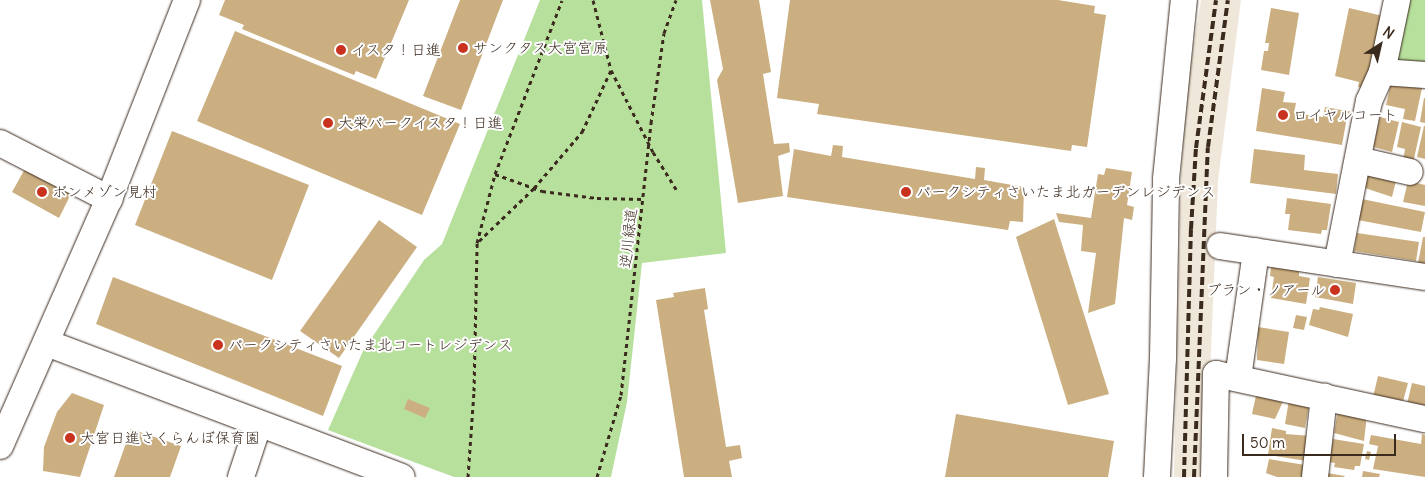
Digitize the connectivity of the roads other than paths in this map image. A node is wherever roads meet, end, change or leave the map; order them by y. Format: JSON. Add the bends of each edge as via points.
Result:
{"nodes":[{"id":1,"x":187,"y":0,"type":"edge"},
{"id":2,"x":1184,"y":0,"type":"edge"},
{"id":3,"x":1397,"y":0,"type":"edge"},
{"id":4,"x":1382,"y":72,"type":"junction"},
{"id":5,"x":1425,"y":75,"type":"edge"},
{"id":6,"x":0,"y":143,"type":"edge"},
{"id":7,"x":1358,"y":160,"type":"junction"},
{"id":8,"x":1410,"y":172,"type":"dead end"},
{"id":9,"x":109,"y":199,"type":"junction"},
{"id":10,"x":1220,"y":246,"type":"dead end"},
{"id":11,"x":1256,"y":251,"type":"junction"},
{"id":12,"x":1337,"y":264,"type":"junction"},
{"id":13,"x":1425,"y":277,"type":"edge"},
{"id":14,"x":47,"y":343,"type":"junction"},
{"id":15,"x":1238,"y":378,"type":"junction"},
{"id":16,"x":1324,"y":397,"type":"junction"},
{"id":17,"x":1425,"y":419,"type":"edge"},
{"id":18,"x":258,"y":426,"type":"junction"},
{"id":19,"x":0,"y":446,"type":"edge"},
{"id":20,"x":241,"y":477,"type":"edge"},
{"id":21,"x":402,"y":477,"type":"edge"},
{"id":22,"x":1157,"y":477,"type":"edge"},
{"id":23,"x":1214,"y":477,"type":"edge"},
{"id":24,"x":1315,"y":477,"type":"edge"}],
"edges":[{"from":1,"to":9,"type":"street"},
{"from":2,"to":22,"type":"street","via":[[1166,179]]},
{"from":3,"to":4,"type":"street"},
{"from":4,"to":5,"type":"street"},
{"from":4,"to":7,"type":"street","via":[[1369,101]]},
{"from":6,"to":9,"type":"street"},
{"from":7,"to":8,"type":"street"},
{"from":7,"to":12,"type":"street"},
{"from":9,"to":14,"type":"street"},
{"from":10,"to":11,"type":"street"},
{"from":11,"to":12,"type":"street"},
{"from":11,"to":15,"type":"street"},
{"from":12,"to":13,"type":"street"},
{"from":14,"to":18,"type":"street"},
{"from":14,"to":19,"type":"street"},
{"from":15,"to":16,"type":"street"},
{"from":15,"to":23,"type":"street","via":[[1216,374]]},
{"from":16,"to":17,"type":"street"},
{"from":16,"to":24,"type":"street"},
{"from":18,"to":20,"type":"street"},
{"from":18,"to":21,"type":"street"}]}
